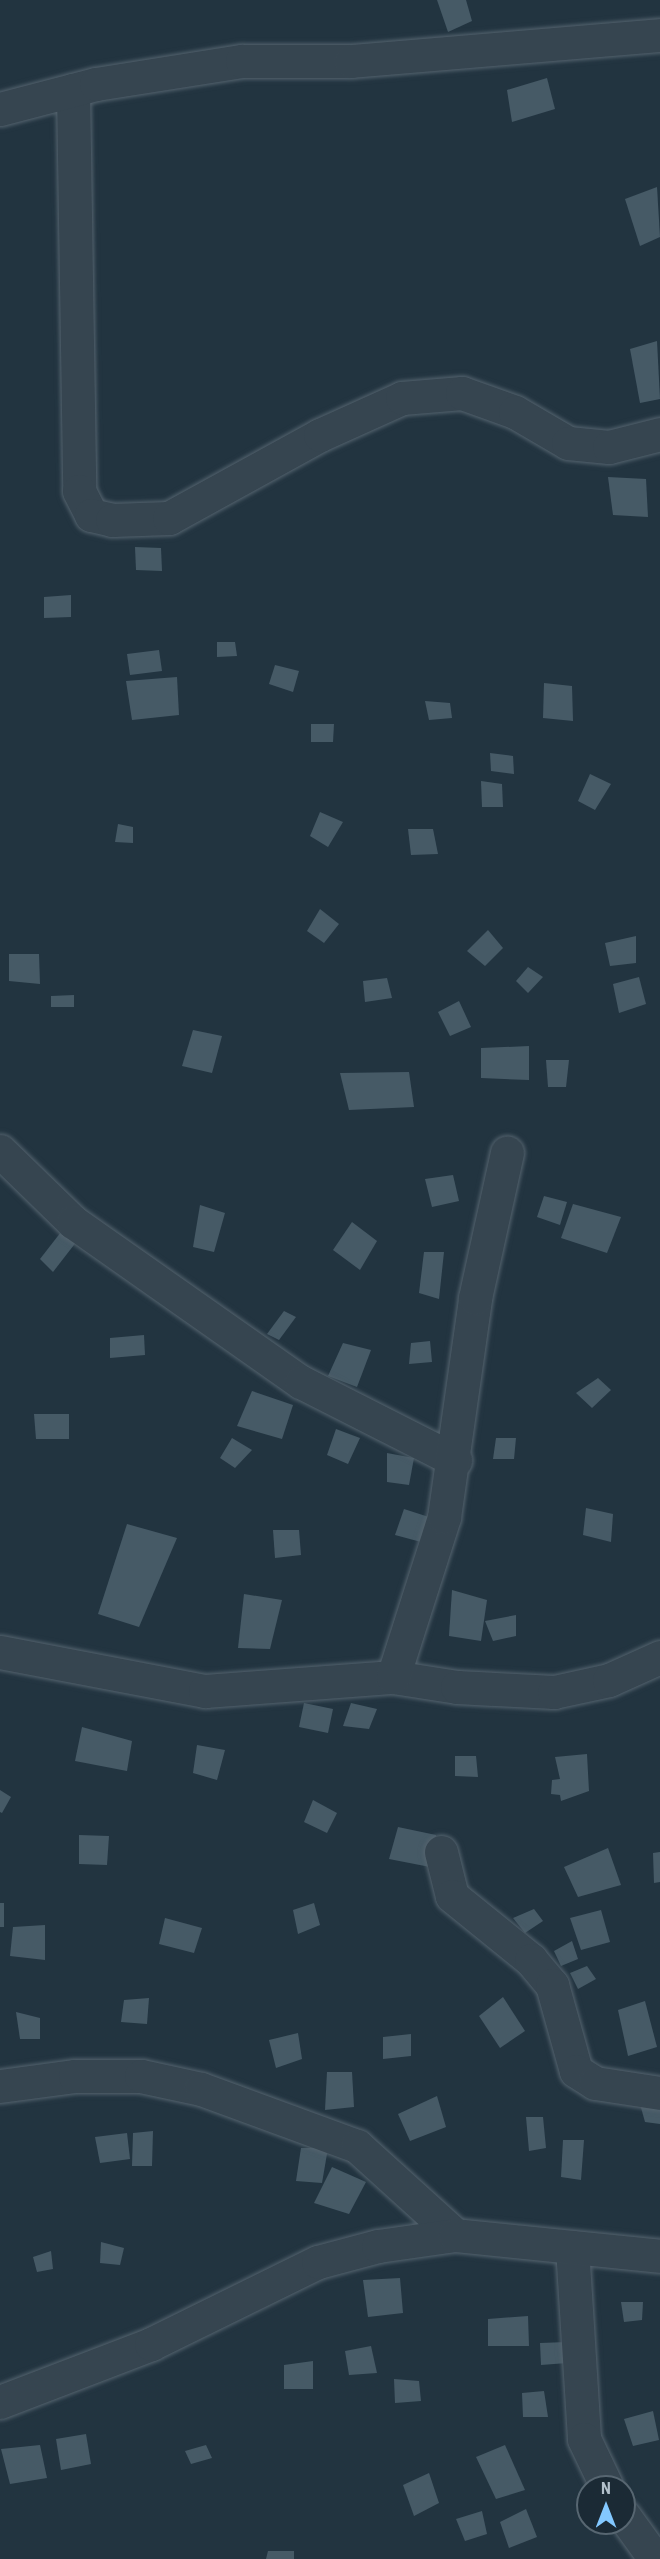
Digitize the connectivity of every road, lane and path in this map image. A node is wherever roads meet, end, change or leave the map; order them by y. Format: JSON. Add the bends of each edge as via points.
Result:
{"nodes":[{"id":1,"x":660,"y":35,"type":"edge"},
{"id":2,"x":74,"y":90,"type":"junction"},
{"id":3,"x":0,"y":109,"type":"edge"},
{"id":4,"x":660,"y":434,"type":"edge"},
{"id":5,"x":0,"y":1151,"type":"edge"},
{"id":6,"x":507,"y":1152,"type":"dead end"},
{"id":7,"x":454,"y":1460,"type":"junction"},
{"id":8,"x":0,"y":1652,"type":"edge"},
{"id":9,"x":660,"y":1657,"type":"edge"},
{"id":10,"x":393,"y":1677,"type":"junction"},
{"id":11,"x":441,"y":1852,"type":"dead end"},
{"id":12,"x":0,"y":2086,"type":"edge"},
{"id":13,"x":660,"y":2093,"type":"edge"},
{"id":14,"x":454,"y":2235,"type":"junction"},
{"id":15,"x":572,"y":2247,"type":"junction"},
{"id":16,"x":660,"y":2256,"type":"edge"},
{"id":17,"x":0,"y":2402,"type":"edge"},
{"id":18,"x":601,"y":2475,"type":"edge"},
{"id":19,"x":636,"y":2533,"type":"edge"},
{"id":20,"x":655,"y":2559,"type":"edge"}],
"edges":[{"from":1,"to":2,"type":"street","via":[[351,61],[242,62]]},
{"from":2,"to":3,"type":"street"},
{"from":2,"to":4,"type":"street","via":[[79,491],[91,515],[112,520],[169,518],[320,435],[402,398],[462,393],[515,412],[568,443],[609,447]]},
{"from":5,"to":7,"type":"street","via":[[73,1222],[301,1382]]},
{"from":6,"to":7,"type":"street","via":[[475,1298]]},
{"from":7,"to":10,"type":"street","via":[[444,1516]]},
{"from":8,"to":10,"type":"street","via":[[205,1691]]},
{"from":9,"to":10,"type":"street","via":[[609,1680],[554,1692],[457,1687]]},
{"from":11,"to":13,"type":"street","via":[[452,1896],[531,1960],[552,1985],[576,2071],[595,2083]]},
{"from":12,"to":14,"type":"street","via":[[75,2076],[141,2076],[201,2089],[357,2146]]},
{"from":14,"to":15,"type":"street"},
{"from":14,"to":17,"type":"street","via":[[378,2246],[318,2262],[151,2344]]},
{"from":15,"to":16,"type":"street"},
{"from":15,"to":18,"type":"street","via":[[584,2439]]},
{"from":19,"to":20,"type":"street"}]}
